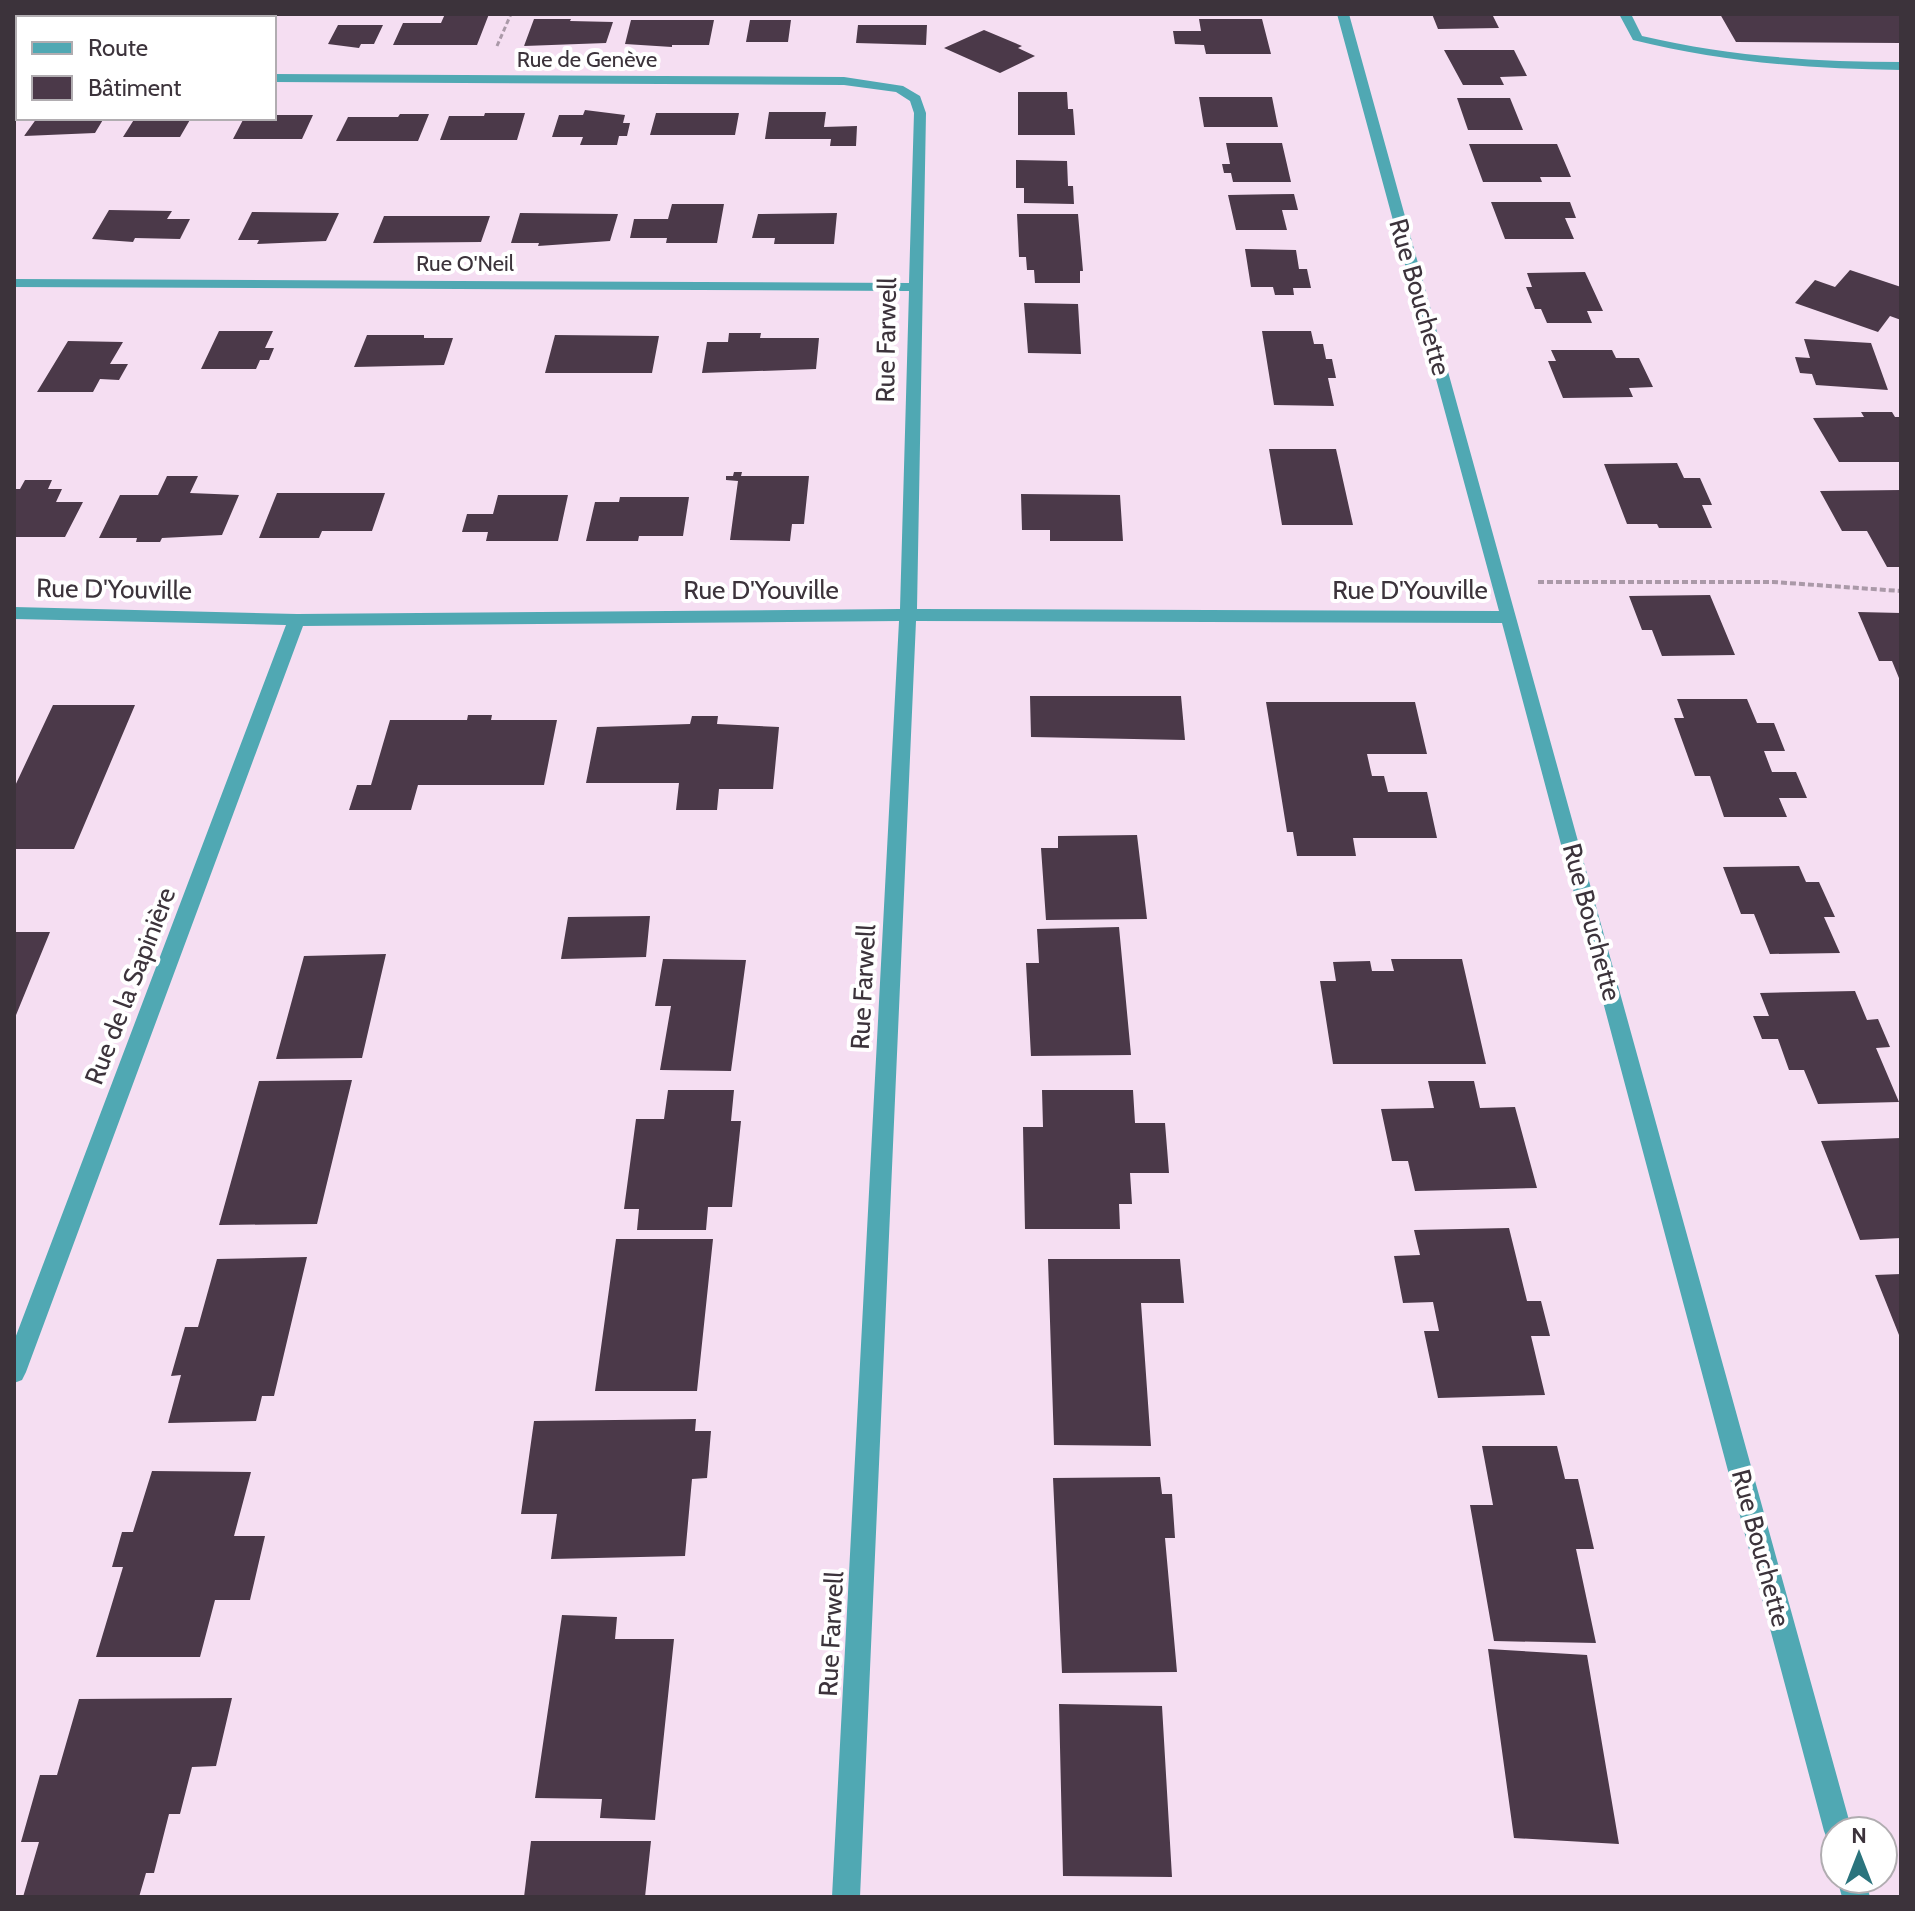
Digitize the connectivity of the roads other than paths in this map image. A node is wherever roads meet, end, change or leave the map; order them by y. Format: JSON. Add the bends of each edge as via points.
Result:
{"nodes":[{"id":1,"x":1343,"y":14,"type":"edge"},
{"id":2,"x":1625,"y":14,"type":"edge"},
{"id":3,"x":1901,"y":66,"type":"edge"},
{"id":4,"x":276,"y":78,"type":"edge"},
{"id":5,"x":899,"y":89,"type":"joint"},
{"id":6,"x":14,"y":283,"type":"edge"},
{"id":7,"x":915,"y":287,"type":"junction"},
{"id":8,"x":14,"y":613,"type":"edge"},
{"id":9,"x":908,"y":615,"type":"junction"},
{"id":10,"x":1509,"y":617,"type":"junction"},
{"id":11,"x":297,"y":620,"type":"junction"},
{"id":12,"x":14,"y":1372,"type":"edge"},
{"id":13,"x":1834,"y":1815,"type":"edge"},
{"id":14,"x":846,"y":1897,"type":"edge"}],
"edges":[{"from":1,"to":10,"type":"street","name":"Rue Bouchette"},
{"from":2,"to":3,"type":"street","via":[[1637,38],[1689,52],[1826,66]]},
{"from":4,"to":5,"type":"street","name":"Rue de Genève","via":[[844,81]]},
{"from":5,"to":7,"type":"street","name":"Rue Farwell","via":[[916,99],[920,113]]},
{"from":6,"to":7,"type":"street","name":"Rue O'Neil"},
{"from":7,"to":9,"type":"street","name":"Rue Farwell"},
{"from":8,"to":11,"type":"street","name":"Rue D'Youville"},
{"from":9,"to":10,"type":"street","name":"Rue D'Youville"},
{"from":9,"to":11,"type":"street","name":"Rue D'Youville"},
{"from":9,"to":14,"type":"street","name":"Rue Farwell"},
{"from":10,"to":13,"type":"street","name":"Rue Bouchette"},
{"from":11,"to":12,"type":"street","name":"Rue de la Sapinière"}]}
